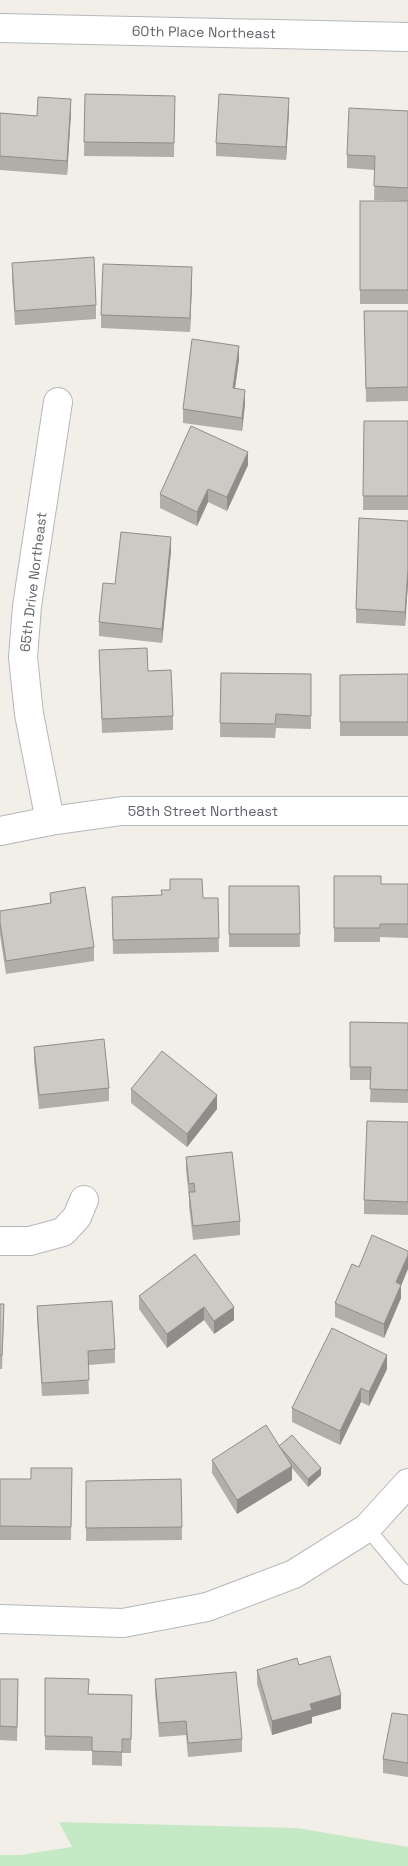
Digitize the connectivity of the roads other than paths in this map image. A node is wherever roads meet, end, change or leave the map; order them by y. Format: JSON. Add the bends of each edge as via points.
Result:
{"nodes":[{"id":1,"x":0,"y":28,"type":"edge"},
{"id":2,"x":408,"y":37,"type":"edge"},
{"id":3,"x":58,"y":402,"type":"dead end"},
{"id":4,"x":408,"y":811,"type":"edge"},
{"id":5,"x":50,"y":821,"type":"junction"},
{"id":6,"x":0,"y":831,"type":"edge"},
{"id":7,"x":84,"y":1200,"type":"dead end"},
{"id":8,"x":0,"y":1241,"type":"edge"},
{"id":9,"x":408,"y":1483,"type":"edge"},
{"id":10,"x":367,"y":1528,"type":"junction"},
{"id":11,"x":408,"y":1576,"type":"edge"},
{"id":12,"x":0,"y":1619,"type":"edge"}],
"edges":[{"from":1,"to":2,"type":"street","name":"60th Place Northeast"},
{"from":3,"to":5,"type":"street","name":"65th Drive Northeast","via":[[27,606],[23,657],[29,714]]},
{"from":4,"to":5,"type":"street","name":"58th Street Northeast","via":[[122,811]]},
{"from":5,"to":6,"type":"street","name":"58th Street Northeast"},
{"from":7,"to":8,"type":"street","via":[[77,1218],[63,1232],[30,1241]]},
{"from":9,"to":10,"type":"street"},
{"from":10,"to":11,"type":"lane"},
{"from":10,"to":12,"type":"street","via":[[294,1574],[208,1607],[123,1623]]}]}
